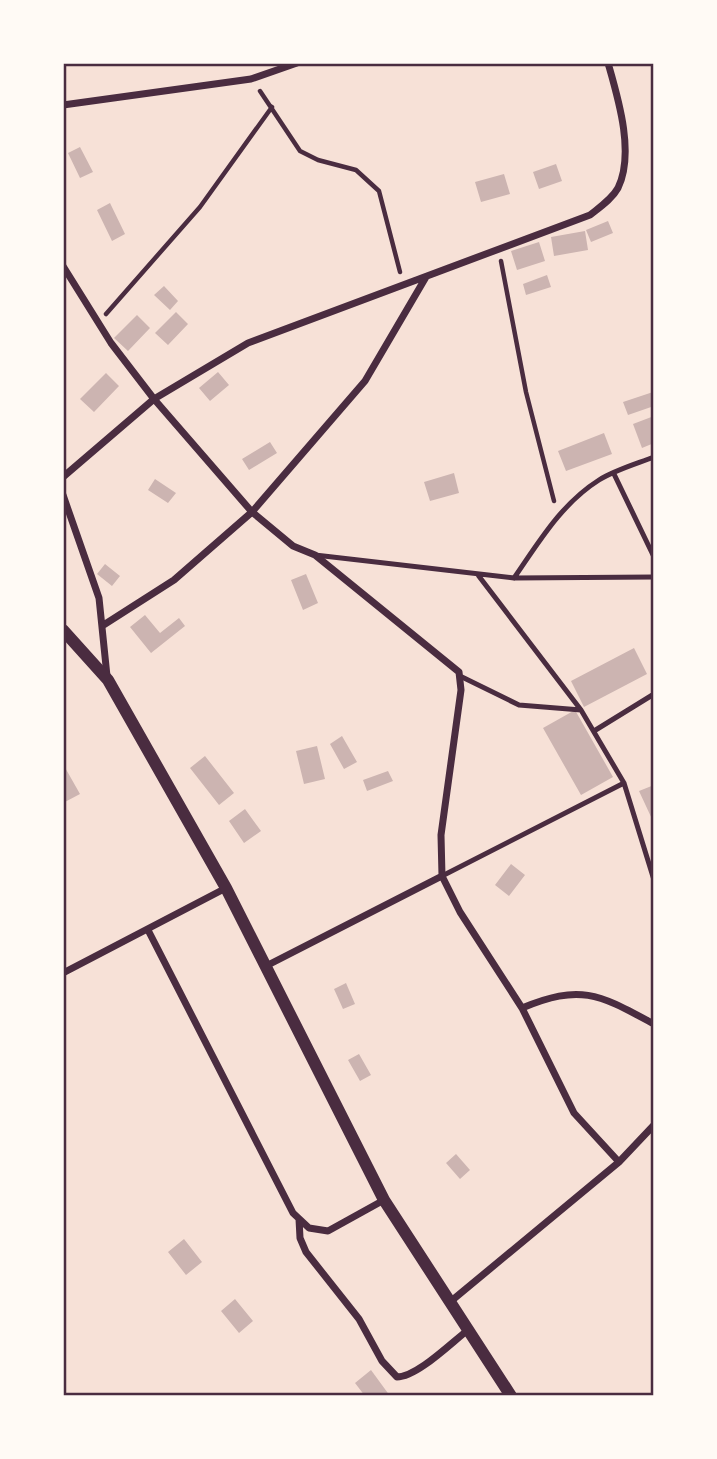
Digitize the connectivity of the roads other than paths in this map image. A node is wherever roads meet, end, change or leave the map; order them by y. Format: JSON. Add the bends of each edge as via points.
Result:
{"nodes":[{"id":1,"x":297,"y":63,"type":"edge"},
{"id":2,"x":608,"y":63,"type":"edge"},
{"id":3,"x":63,"y":105,"type":"edge"},
{"id":4,"x":63,"y":266,"type":"edge"},
{"id":5,"x":426,"y":276,"type":"junction"},
{"id":6,"x":154,"y":399,"type":"junction"},
{"id":7,"x":654,"y":457,"type":"edge"},
{"id":8,"x":614,"y":474,"type":"junction"},
{"id":9,"x":63,"y":477,"type":"edge"},
{"id":10,"x":63,"y":495,"type":"edge"},
{"id":11,"x":252,"y":512,"type":"junction"},
{"id":12,"x":315,"y":555,"type":"junction"},
{"id":13,"x":654,"y":557,"type":"edge"},
{"id":14,"x":478,"y":575,"type":"junction"},
{"id":15,"x":654,"y":577,"type":"edge"},
{"id":16,"x":514,"y":578,"type":"junction"},
{"id":17,"x":102,"y":626,"type":"junction"},
{"id":18,"x":63,"y":630,"type":"edge"},
{"id":19,"x":462,"y":677,"type":"junction"},
{"id":20,"x":108,"y":680,"type":"junction"},
{"id":21,"x":654,"y":694,"type":"edge"},
{"id":22,"x":581,"y":710,"type":"junction"},
{"id":23,"x":594,"y":731,"type":"junction"},
{"id":24,"x":624,"y":783,"type":"junction"},
{"id":25,"x":442,"y":876,"type":"junction"},
{"id":26,"x":654,"y":880,"type":"edge"},
{"id":27,"x":226,"y":888,"type":"junction"},
{"id":28,"x":148,"y":930,"type":"junction"},
{"id":29,"x":266,"y":966,"type":"junction"},
{"id":30,"x":63,"y":973,"type":"edge"},
{"id":31,"x":522,"y":1008,"type":"junction"},
{"id":32,"x":654,"y":1024,"type":"edge"},
{"id":33,"x":654,"y":1125,"type":"edge"},
{"id":34,"x":619,"y":1162,"type":"junction"},
{"id":35,"x":384,"y":1200,"type":"junction"},
{"id":36,"x":299,"y":1219,"type":"junction"},
{"id":37,"x":450,"y":1302,"type":"junction"},
{"id":38,"x":468,"y":1330,"type":"junction"},
{"id":39,"x":510,"y":1396,"type":"edge"}],
"edges":[{"from":1,"to":3,"type":"street","via":[[251,79]]},
{"from":2,"to":5,"type":"street","via":[[624,145],[618,188],[606,203],[590,215]]},
{"from":4,"to":6,"type":"street"},
{"from":5,"to":6,"type":"street","via":[[248,343]]},
{"from":5,"to":11,"type":"street","via":[[365,381]]},
{"from":6,"to":9,"type":"street"},
{"from":6,"to":11,"type":"street"},
{"from":7,"to":8,"type":"lane"},
{"from":8,"to":13,"type":"lane"},
{"from":8,"to":16,"type":"lane","via":[[600,479],[558,516]]},
{"from":10,"to":17,"type":"street","via":[[99,598]]},
{"from":11,"to":12,"type":"street","via":[[293,546]]},
{"from":11,"to":17,"type":"street","via":[[174,580]]},
{"from":12,"to":14,"type":"lane"},
{"from":12,"to":19,"type":"street"},
{"from":14,"to":16,"type":"lane"},
{"from":14,"to":22,"type":"lane"},
{"from":15,"to":16,"type":"lane"},
{"from":17,"to":20,"type":"street"},
{"from":18,"to":20,"type":"street"},
{"from":19,"to":22,"type":"lane","via":[[519,705]]},
{"from":19,"to":25,"type":"street","via":[[441,835]]},
{"from":20,"to":27,"type":"street"},
{"from":21,"to":23,"type":"lane"},
{"from":22,"to":23,"type":"lane"},
{"from":23,"to":24,"type":"lane"},
{"from":24,"to":25,"type":"lane"},
{"from":24,"to":26,"type":"lane"},
{"from":25,"to":29,"type":"street"},
{"from":25,"to":31,"type":"street"},
{"from":27,"to":28,"type":"street"},
{"from":27,"to":29,"type":"street"},
{"from":28,"to":30,"type":"street"},
{"from":28,"to":36,"type":"street","via":[[279,1189]]},
{"from":29,"to":35,"type":"street"},
{"from":31,"to":32,"type":"street","via":[[561,994],[579,993],[601,998]]},
{"from":31,"to":34,"type":"street","via":[[574,1113]]},
{"from":33,"to":34,"type":"street"},
{"from":34,"to":37,"type":"street"},
{"from":35,"to":36,"type":"street","via":[[328,1231],[309,1228]]},
{"from":35,"to":37,"type":"street"},
{"from":36,"to":38,"type":"street","via":[[306,1252],[397,1377],[406,1377]]},
{"from":37,"to":38,"type":"street"},
{"from":38,"to":39,"type":"street"}]}
